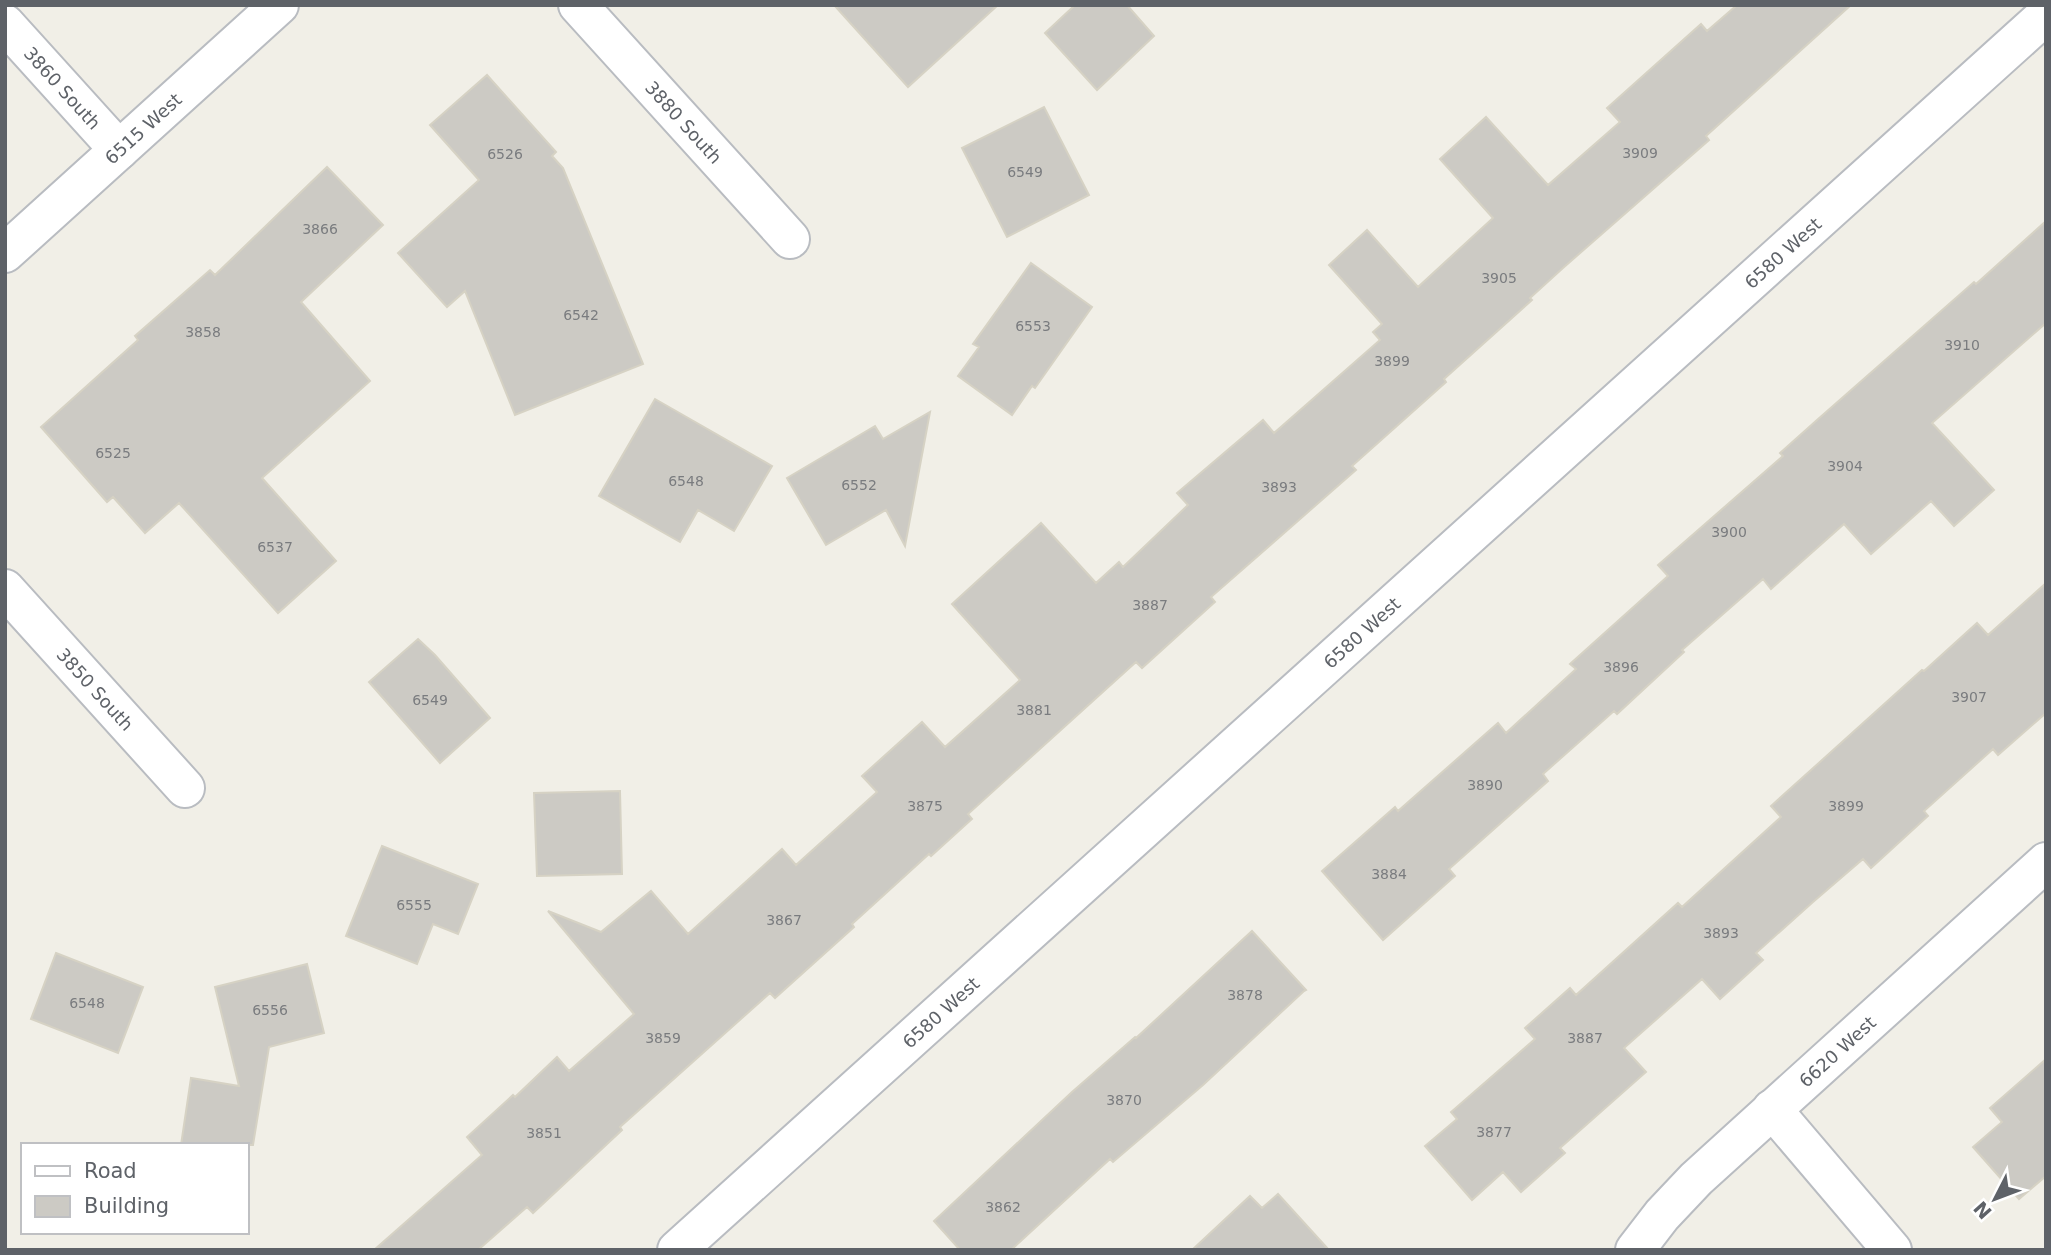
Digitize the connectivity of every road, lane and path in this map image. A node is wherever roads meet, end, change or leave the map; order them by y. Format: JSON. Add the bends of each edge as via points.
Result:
{"nodes":[{"id":1,"x":279,"y":5,"type":"edge"},
{"id":2,"x":579,"y":5,"type":"edge"},
{"id":3,"x":2046,"y":15,"type":"edge"},
{"id":4,"x":5,"y":24,"type":"edge"},
{"id":5,"x":119,"y":150,"type":"junction"},
{"id":6,"x":790,"y":239,"type":"dead end"},
{"id":7,"x":5,"y":253,"type":"edge"},
{"id":8,"x":5,"y":589,"type":"edge"},
{"id":9,"x":185,"y":788,"type":"dead end"},
{"id":10,"x":2046,"y":862,"type":"edge"},
{"id":11,"x":1772,"y":1109,"type":"junction"},
{"id":12,"x":677,"y":1250,"type":"edge"},
{"id":13,"x":1634,"y":1250,"type":"edge"},
{"id":14,"x":1892,"y":1250,"type":"edge"}],
"edges":[{"from":1,"to":5,"type":"street","name":"6515 West"},
{"from":2,"to":6,"type":"street","name":"3880 South"},
{"from":3,"to":12,"type":"street","name":"6580 West"},
{"from":4,"to":5,"type":"street","name":"3860 South"},
{"from":5,"to":7,"type":"street","name":"6515 West"},
{"from":8,"to":9,"type":"street","name":"3850 South"},
{"from":10,"to":11,"type":"street","name":"6620 West"},
{"from":11,"to":13,"type":"street","name":"6620 West","via":[[1678,1197]]},
{"from":11,"to":14,"type":"street"}]}
